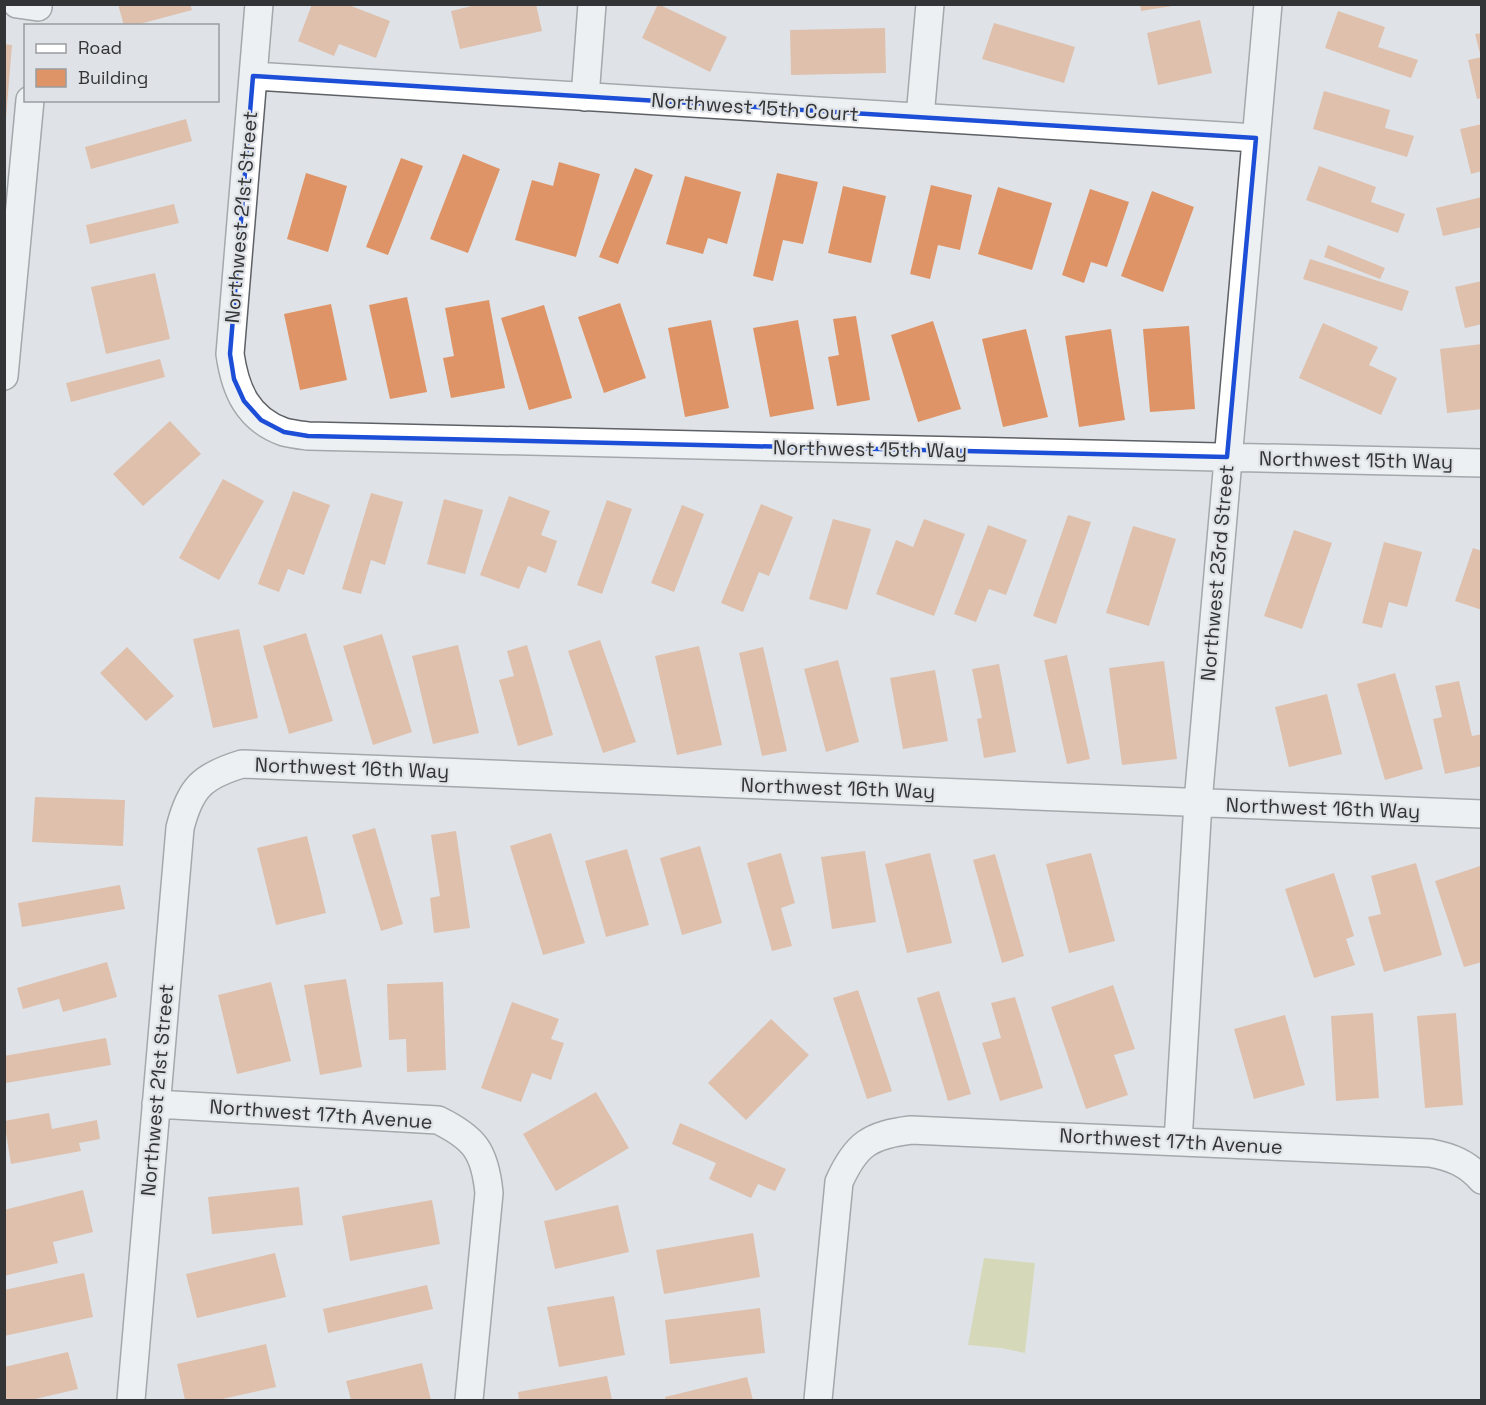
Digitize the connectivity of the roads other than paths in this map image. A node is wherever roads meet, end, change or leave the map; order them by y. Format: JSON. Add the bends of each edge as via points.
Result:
{"nodes":[{"id":1,"x":259,"y":4,"type":"edge"},
{"id":2,"x":592,"y":4,"type":"edge"},
{"id":3,"x":930,"y":4,"type":"edge"},
{"id":4,"x":1268,"y":4,"type":"edge"},
{"id":5,"x":253,"y":76,"type":"junction"},
{"id":6,"x":585,"y":97,"type":"junction"},
{"id":7,"x":30,"y":102,"type":"edge"},
{"id":8,"x":920,"y":117,"type":"junction"},
{"id":9,"x":1256,"y":138,"type":"junction"},
{"id":10,"x":4,"y":376,"type":"edge"},
{"id":11,"x":261,"y":420,"type":"joint"},
{"id":12,"x":1227,"y":457,"type":"junction"},
{"id":13,"x":1482,"y":463,"type":"edge"},
{"id":14,"x":199,"y":785,"type":"joint"},
{"id":15,"x":1198,"y":802,"type":"junction"},
{"id":16,"x":1482,"y":814,"type":"edge"},
{"id":17,"x":156,"y":1104,"type":"junction"},
{"id":18,"x":1178,"y":1142,"type":"junction"},
{"id":19,"x":1478,"y":1175,"type":"edge"},
{"id":20,"x":130,"y":1401,"type":"edge"},
{"id":21,"x":469,"y":1401,"type":"edge"},
{"id":22,"x":818,"y":1401,"type":"edge"}],
"edges":[{"from":1,"to":5,"type":"street","name":"Northwest 21st Street"},
{"from":2,"to":6,"type":"street"},
{"from":3,"to":8,"type":"street"},
{"from":4,"to":9,"type":"street","name":"Northwest 23rd Street"},
{"from":5,"to":6,"type":"street","name":"Northwest 15th Court"},
{"from":5,"to":11,"type":"street","name":"Northwest 21st Street","via":[[230,354],[234,379],[244,401]]},
{"from":6,"to":8,"type":"street","name":"Northwest 15th Court"},
{"from":7,"to":10,"type":"street"},
{"from":8,"to":9,"type":"street","name":"Northwest 15th Court"},
{"from":9,"to":12,"type":"street","name":"Northwest 23rd Street"},
{"from":11,"to":12,"type":"street","name":"Northwest 15th Way","via":[[284,432],[308,436]]},
{"from":12,"to":13,"type":"street","name":"Northwest 15th Way"},
{"from":12,"to":15,"type":"street","name":"Northwest 23rd Street"},
{"from":14,"to":15,"type":"street","name":"Northwest 16th Way","via":[[219,771],[242,764]]},
{"from":14,"to":17,"type":"street","name":"Northwest 21st Street","via":[[186,804],[180,828]]},
{"from":15,"to":16,"type":"street","name":"Northwest 16th Way"},
{"from":15,"to":18,"type":"street","name":"Northwest 23rd Street"},
{"from":17,"to":20,"type":"street","name":"Northwest 21st Street"},
{"from":17,"to":21,"type":"street","name":"Northwest 17th Avenue","via":[[438,1120],[459,1131],[476,1147],[486,1169],[489,1193]]},
{"from":18,"to":19,"type":"street","name":"Northwest 17th Avenue","via":[[1430,1153],[1454,1158]]},
{"from":18,"to":22,"type":"street","name":"Northwest 17th Avenue","via":[[911,1130],[887,1133],[866,1143],[849,1160],[839,1182]]}]}
